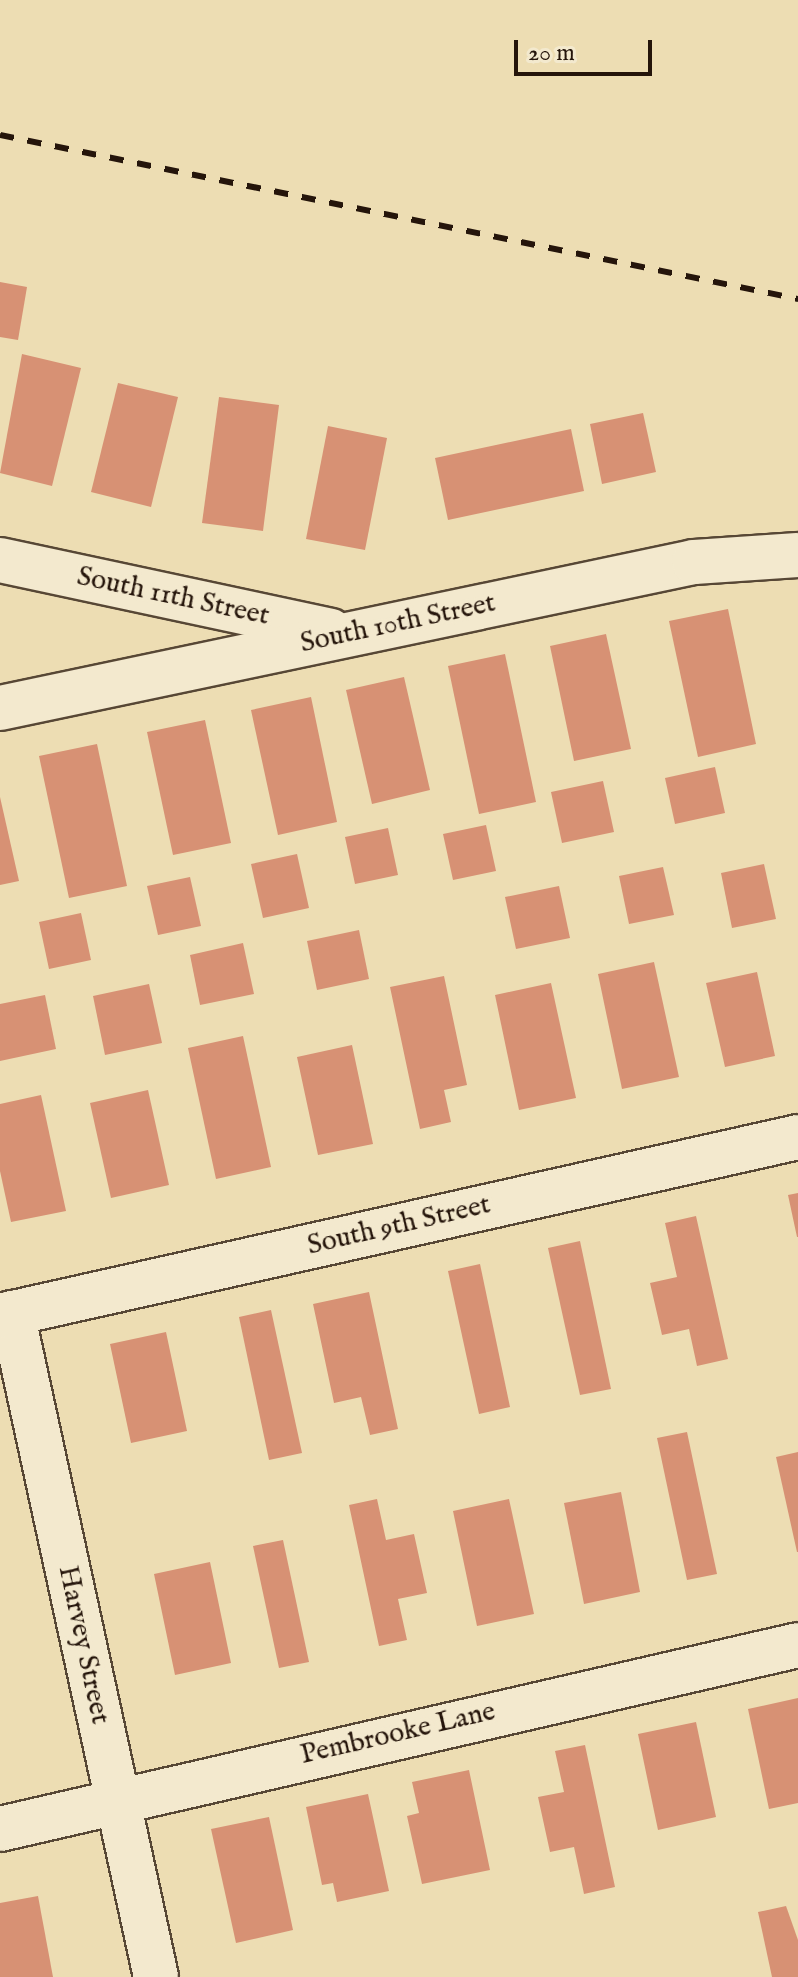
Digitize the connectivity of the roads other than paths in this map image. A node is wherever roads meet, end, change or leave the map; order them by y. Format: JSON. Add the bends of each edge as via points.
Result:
{"nodes":[{"id":1,"x":798,"y":555,"type":"edge"},
{"id":2,"x":0,"y":560,"type":"edge"},
{"id":3,"x":347,"y":635,"type":"junction"},
{"id":4,"x":0,"y":708,"type":"edge"},
{"id":5,"x":798,"y":1137,"type":"edge"},
{"id":6,"x":6,"y":1315,"type":"edge"},
{"id":7,"x":798,"y":1645,"type":"edge"},
{"id":8,"x":115,"y":1797,"type":"junction"},
{"id":9,"x":0,"y":1829,"type":"edge"},
{"id":10,"x":156,"y":1977,"type":"edge"}],
"edges":[{"from":1,"to":3,"type":"street","name":"South 10th Street","via":[[694,562]]},
{"from":2,"to":3,"type":"street","name":"South 11th Street"},
{"from":3,"to":4,"type":"street","name":"South 10th Street"},
{"from":5,"to":6,"type":"street","name":"South 9th Street"},
{"from":6,"to":8,"type":"street","name":"Harvey Street"},
{"from":7,"to":8,"type":"street","name":"Pembrooke Lane"},
{"from":8,"to":9,"type":"street","name":"Pembrooke Lane"},
{"from":8,"to":10,"type":"street","name":"Harvey Street"}]}
